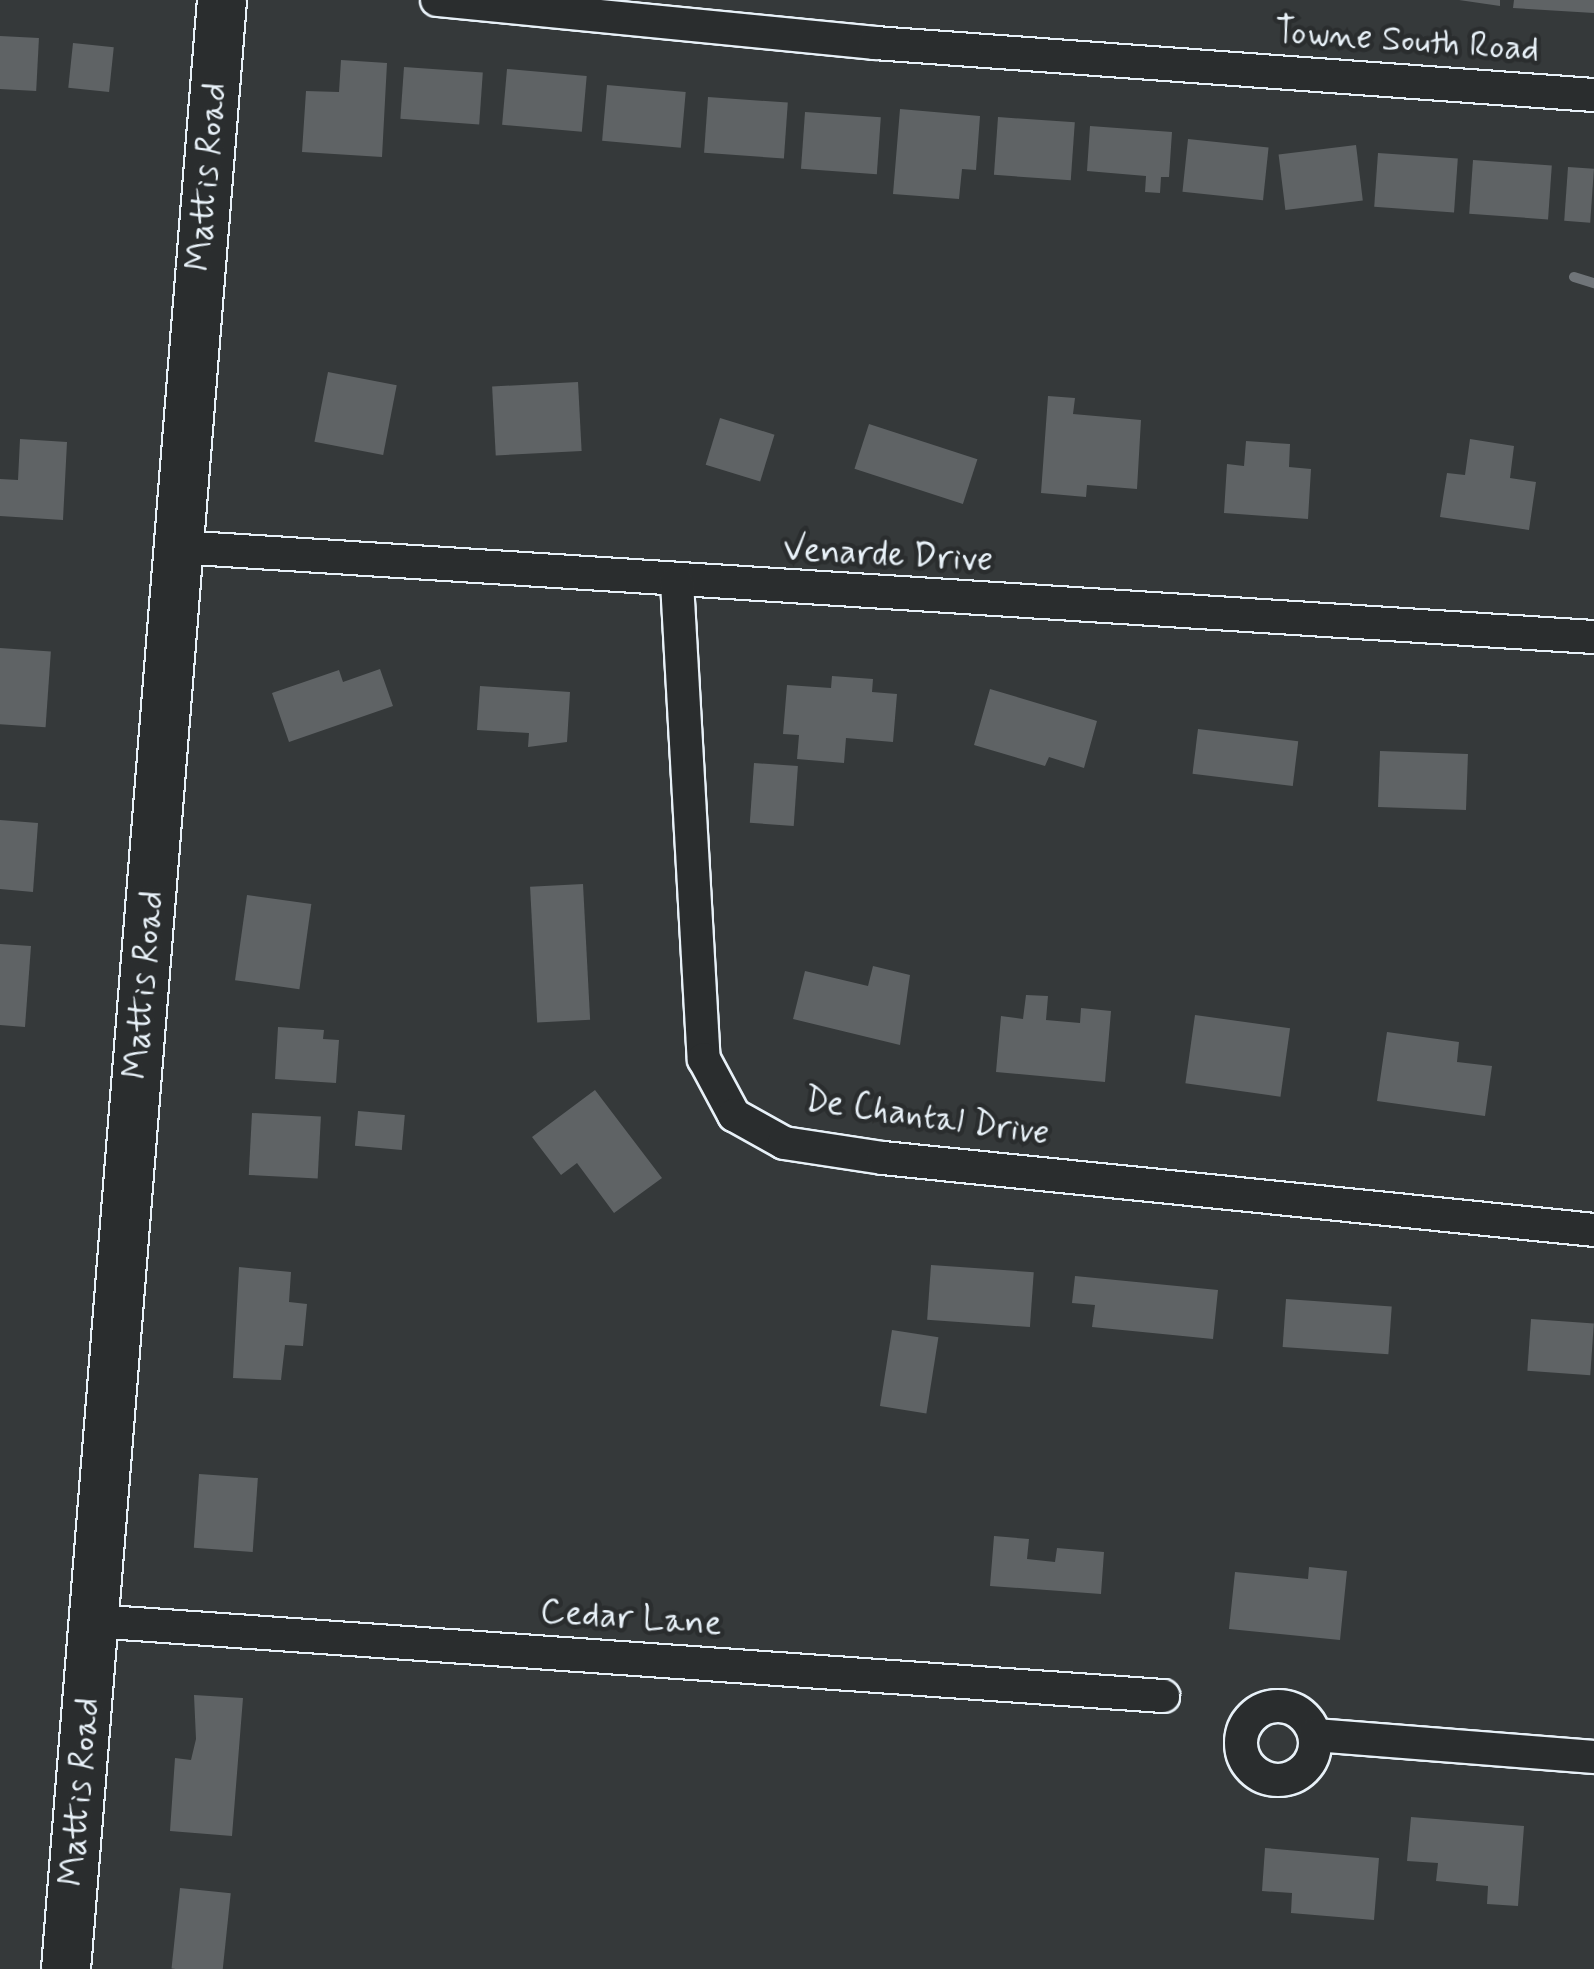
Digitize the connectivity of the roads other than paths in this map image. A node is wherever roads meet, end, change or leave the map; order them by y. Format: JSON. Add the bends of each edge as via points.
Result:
{"nodes":[{"id":1,"x":222,"y":0,"type":"edge"},
{"id":2,"x":437,"y":0,"type":"edge"},
{"id":3,"x":1594,"y":95,"type":"edge"},
{"id":4,"x":178,"y":547,"type":"junction"},
{"id":5,"x":677,"y":582,"type":"junction"},
{"id":6,"x":1594,"y":637,"type":"edge"},
{"id":7,"x":1594,"y":1230,"type":"edge"},
{"id":8,"x":93,"y":1621,"type":"junction"},
{"id":9,"x":1163,"y":1696,"type":"dead end"},
{"id":10,"x":1315,"y":1735,"type":"dead end"},
{"id":11,"x":1594,"y":1757,"type":"edge"},
{"id":12,"x":66,"y":1969,"type":"edge"}],
"edges":[{"from":1,"to":4,"type":"main road","name":"Mattis Road"},
{"from":2,"to":3,"type":"street","name":"Towne South Road","via":[[874,43]]},
{"from":4,"to":5,"type":"street","name":"Venarde Drive"},
{"from":4,"to":8,"type":"main road","name":"Mattis Road"},
{"from":5,"to":6,"type":"street","name":"Venarde Drive"},
{"from":5,"to":7,"type":"street","name":"De Chantal Drive","via":[[704,1058],[734,1115],[784,1143],[883,1158]]},
{"from":8,"to":9,"type":"street","name":"Cedar Lane"},
{"from":8,"to":12,"type":"main road","name":"Mattis Road"},
{"from":10,"to":11,"type":"street"}]}
